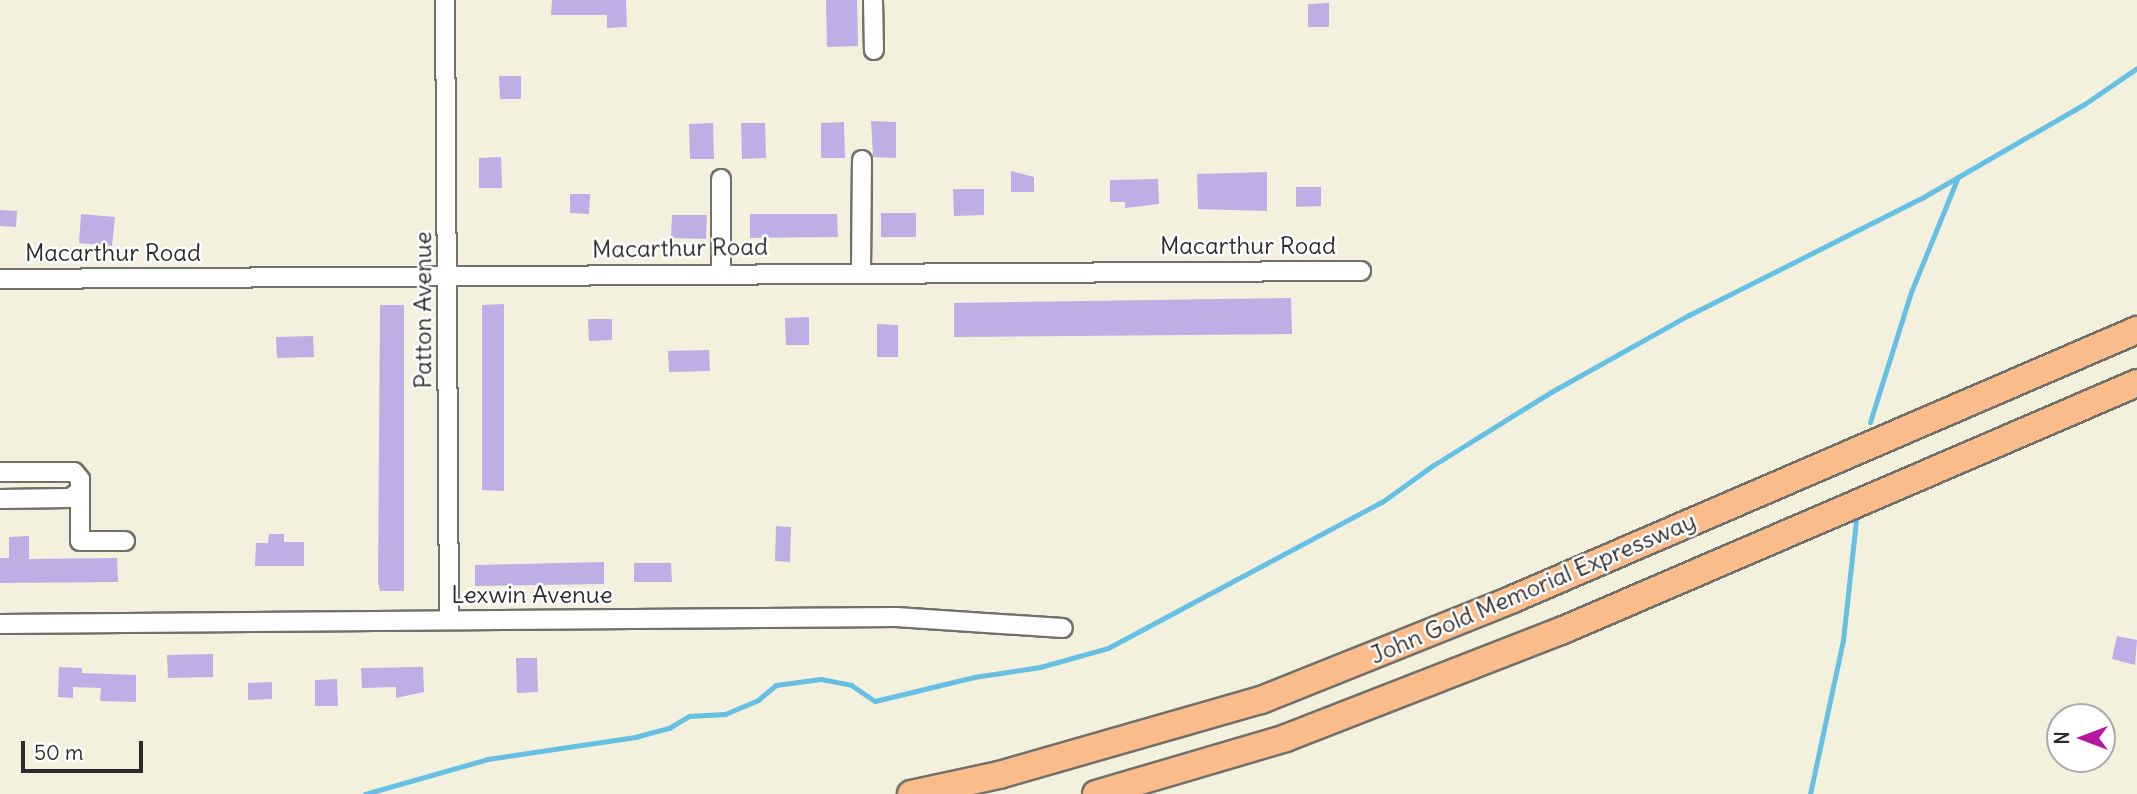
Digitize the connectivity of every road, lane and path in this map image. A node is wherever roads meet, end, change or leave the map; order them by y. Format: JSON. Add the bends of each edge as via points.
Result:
{"nodes":[{"id":1,"x":445,"y":0,"type":"edge"},
{"id":2,"x":873,"y":0,"type":"edge"},
{"id":3,"x":874,"y":50,"type":"dead end"},
{"id":4,"x":862,"y":160,"type":"dead end"},
{"id":5,"x":721,"y":179,"type":"dead end"},
{"id":6,"x":861,"y":271,"type":"junction"},
{"id":7,"x":1361,"y":271,"type":"dead end"},
{"id":8,"x":721,"y":272,"type":"junction"},
{"id":9,"x":447,"y":276,"type":"junction"},
{"id":10,"x":0,"y":279,"type":"edge"},
{"id":11,"x":2137,"y":330,"type":"edge"},
{"id":12,"x":2137,"y":383,"type":"edge"},
{"id":13,"x":0,"y":472,"type":"edge"},
{"id":14,"x":80,"y":491,"type":"junction"},
{"id":15,"x":0,"y":499,"type":"edge"},
{"id":16,"x":125,"y":541,"type":"dead end"},
{"id":17,"x":449,"y":620,"type":"junction"},
{"id":18,"x":0,"y":624,"type":"edge"},
{"id":19,"x":1063,"y":628,"type":"dead end"},
{"id":20,"x":911,"y":794,"type":"edge"},
{"id":21,"x":1097,"y":794,"type":"edge"}],
"edges":[{"from":1,"to":9,"type":"street","name":"Patton Avenue"},
{"from":2,"to":3,"type":"street"},
{"from":4,"to":6,"type":"street"},
{"from":5,"to":8,"type":"street"},
{"from":6,"to":7,"type":"street","name":"Macarthur Road"},
{"from":6,"to":8,"type":"street","name":"Macarthur Road"},
{"from":8,"to":9,"type":"street","name":"Macarthur Road"},
{"from":9,"to":10,"type":"street","name":"Macarthur Road"},
{"from":9,"to":17,"type":"street","name":"Patton Avenue"},
{"from":11,"to":20,"type":"highway","name":"John Gold Memorial Expressway","via":[[1513,599],[1261,700],[999,775]]},
{"from":12,"to":21,"type":"highway","name":"John Gold Memorial Expressway","via":[[1561,631],[1286,738]]},
{"from":13,"to":14,"type":"street","via":[[74,472],[80,479]]},
{"from":14,"to":15,"type":"street","via":[[70,498]]},
{"from":14,"to":16,"type":"street","via":[[80,541]]},
{"from":17,"to":18,"type":"street","name":"Lexwin Avenue"},
{"from":17,"to":19,"type":"street","name":"Lexwin Avenue","via":[[896,617]]}]}
